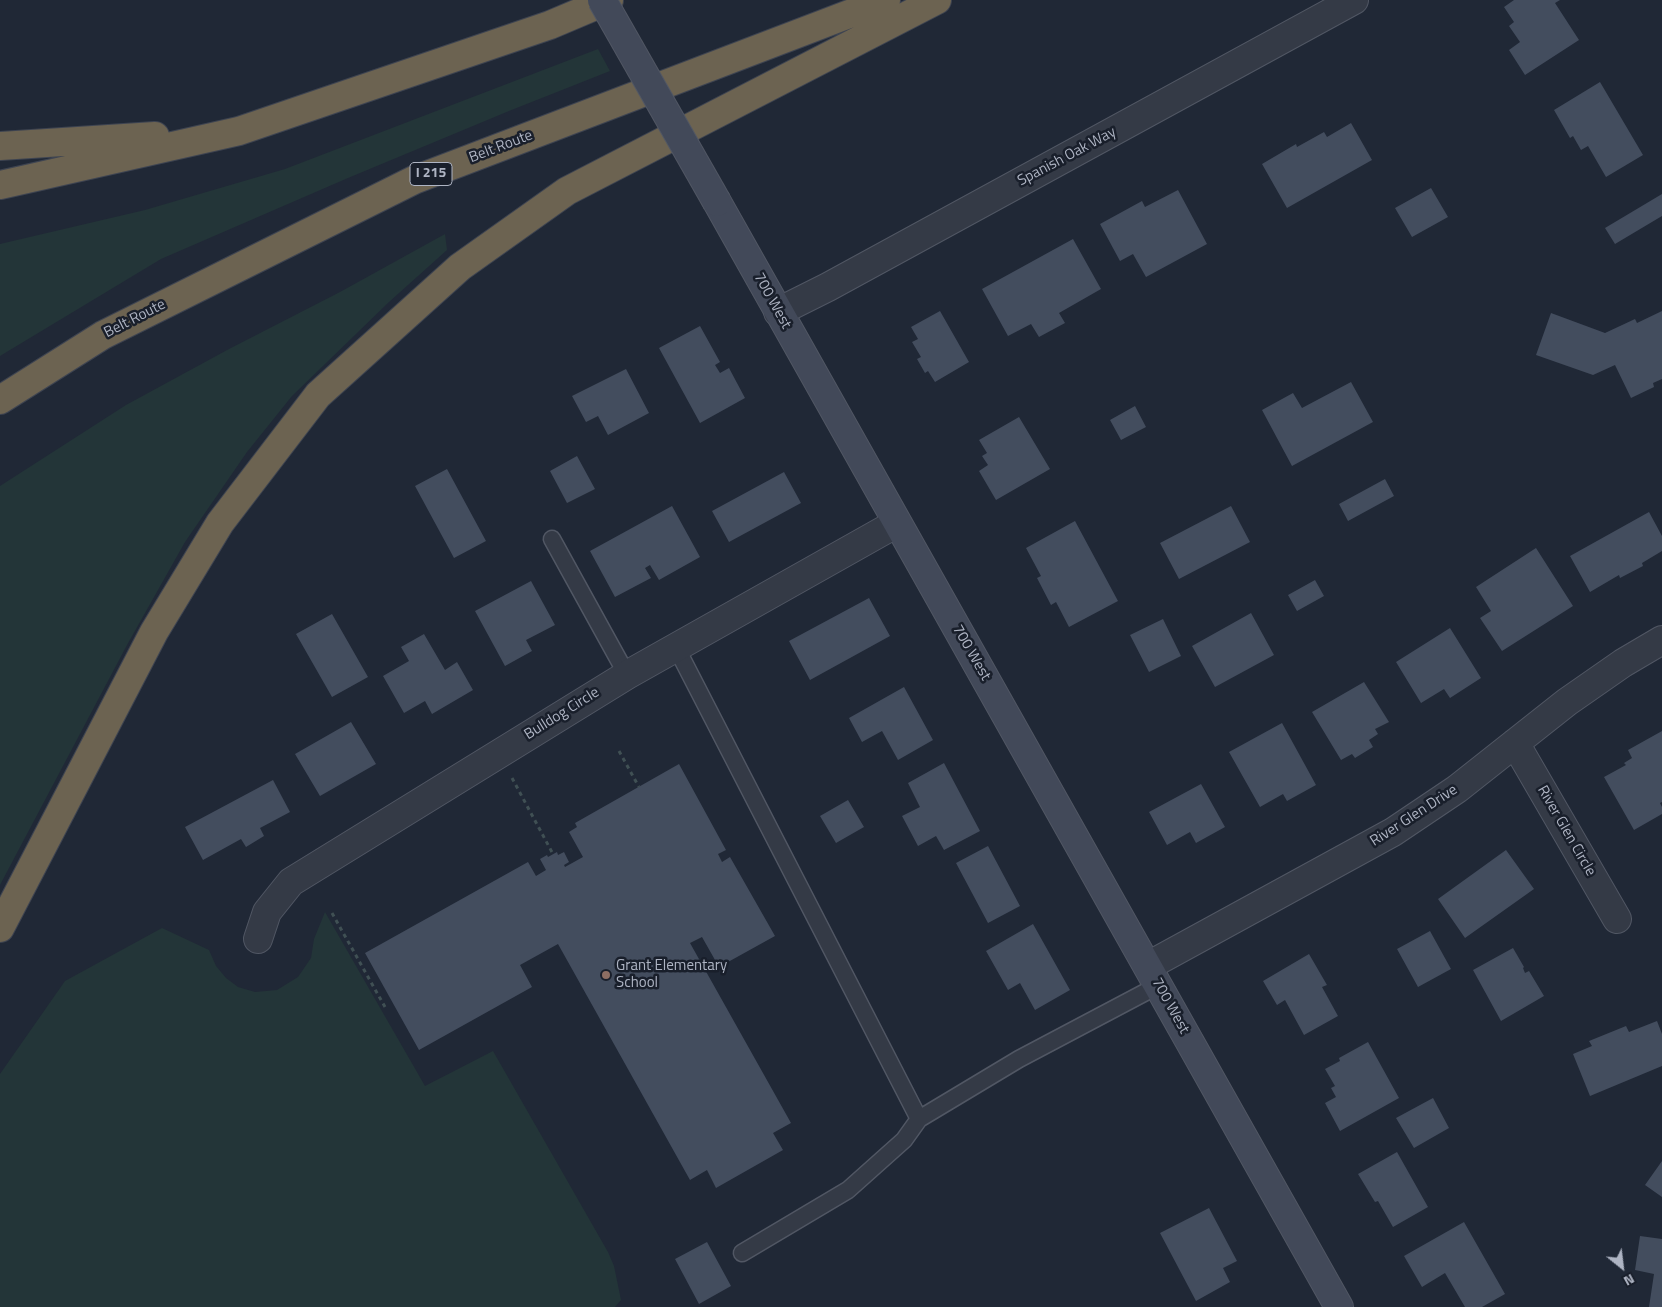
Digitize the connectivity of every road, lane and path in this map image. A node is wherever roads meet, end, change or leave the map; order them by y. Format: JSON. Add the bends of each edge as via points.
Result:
{"nodes":[{"id":1,"x":602,"y":0,"type":"edge"},
{"id":2,"x":609,"y":0,"type":"edge"},
{"id":3,"x":886,"y":0,"type":"edge"},
{"id":4,"x":937,"y":0,"type":"edge"},
{"id":5,"x":1354,"y":0,"type":"edge"},
{"id":6,"x":239,"y":131,"type":"junction"},
{"id":7,"x":0,"y":146,"type":"edge"},
{"id":8,"x":0,"y":185,"type":"edge"},
{"id":9,"x":778,"y":312,"type":"junction"},
{"id":10,"x":0,"y":400,"type":"edge"},
{"id":11,"x":897,"y":523,"type":"junction"},
{"id":12,"x":552,"y":539,"type":"dead end"},
{"id":13,"x":1662,"y":640,"type":"edge"},
{"id":14,"x":676,"y":647,"type":"junction"},
{"id":15,"x":627,"y":675,"type":"junction"},
{"id":16,"x":1515,"y":743,"type":"junction"},
{"id":17,"x":619,"y":751,"type":"dead end"},
{"id":18,"x":639,"y":787,"type":"dead end"},
{"id":19,"x":526,"y":803,"type":"dead end"},
{"id":20,"x":553,"y":854,"type":"dead end"},
{"id":21,"x":332,"y":913,"type":"dead end"},
{"id":22,"x":1617,"y":919,"type":"dead end"},
{"id":23,"x":0,"y":928,"type":"edge"},
{"id":24,"x":258,"y":939,"type":"dead end"},
{"id":25,"x":1153,"y":975,"type":"junction"},
{"id":26,"x":385,"y":1007,"type":"dead end"},
{"id":27,"x":919,"y":1119,"type":"junction"},
{"id":28,"x":742,"y":1252,"type":"dead end"},
{"id":29,"x":1339,"y":1307,"type":"edge"}],
"edges":[{"from":1,"to":9,"type":"main road","name":"700 West","bridge":true},
{"from":2,"to":6,"type":"highway","via":[[550,25]]},
{"from":3,"to":10,"type":"highway","name":"Belt Route","number":"I 215","via":[[414,180],[102,335]]},
{"from":4,"to":23,"type":"highway","via":[[567,191],[460,267],[318,395],[220,523],[154,632]]},
{"from":5,"to":9,"type":"street","name":"Spanish Oak Way"},
{"from":6,"to":7,"type":"highway"},
{"from":6,"to":8,"type":"highway"},
{"from":9,"to":11,"type":"main road","name":"700 West"},
{"from":11,"to":14,"type":"street","name":"Bulldog Circle"},
{"from":11,"to":25,"type":"main road","name":"700 West"},
{"from":12,"to":15,"type":"lane"},
{"from":13,"to":16,"type":"street","name":"River Glen Drive","via":[[1567,702]]},
{"from":14,"to":15,"type":"street","name":"Bulldog Circle"},
{"from":14,"to":27,"type":"lane"},
{"from":15,"to":24,"type":"street","name":"Bulldog Circle","via":[[291,882],[268,912]]},
{"from":16,"to":22,"type":"street","name":"River Glen Circle"},
{"from":16,"to":25,"type":"street","name":"River Glen Drive","via":[[1393,832]]},
{"from":17,"to":18,"type":"path"},
{"from":19,"to":20,"type":"path"},
{"from":21,"to":26,"type":"path"},
{"from":25,"to":27,"type":"lane"},
{"from":25,"to":29,"type":"main road","name":"700 West"},
{"from":27,"to":28,"type":"lane","via":[[904,1140],[848,1190]]}]}
